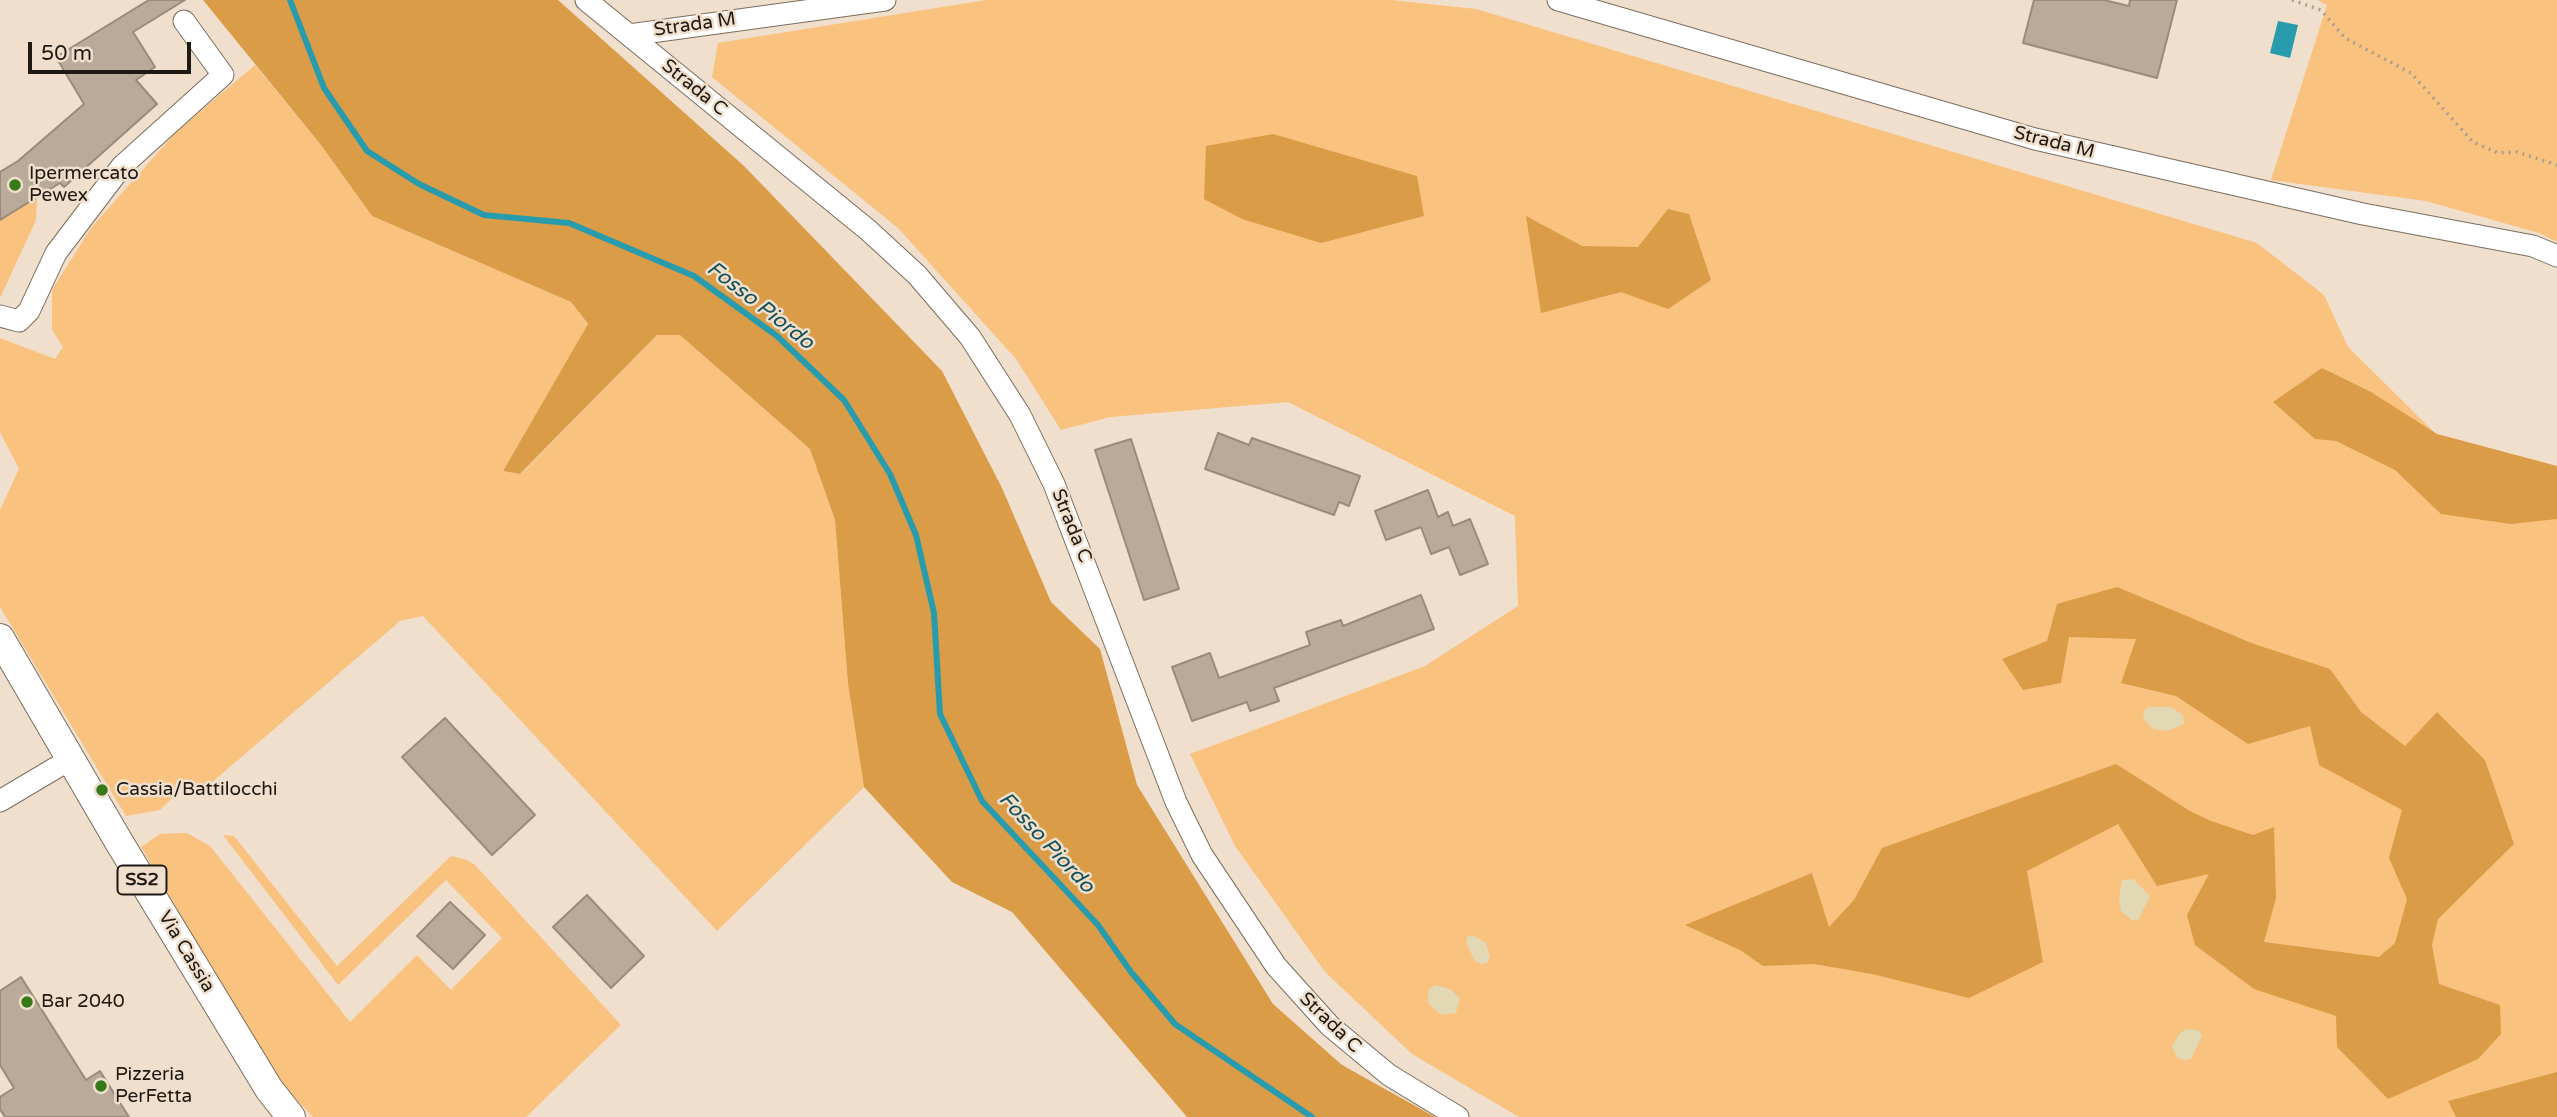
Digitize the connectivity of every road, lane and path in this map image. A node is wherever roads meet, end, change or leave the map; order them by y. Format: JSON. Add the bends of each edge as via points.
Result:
{"nodes":[{"id":1,"x":586,"y":0,"type":"edge"},
{"id":2,"x":885,"y":0,"type":"edge"},
{"id":3,"x":1558,"y":0,"type":"edge"},
{"id":4,"x":2292,"y":0,"type":"edge"},
{"id":5,"x":184,"y":21,"type":"dead end"},
{"id":6,"x":629,"y":35,"type":"junction"},
{"id":7,"x":2557,"y":165,"type":"edge"},
{"id":8,"x":2557,"y":256,"type":"edge"},
{"id":9,"x":0,"y":316,"type":"edge"},
{"id":10,"x":0,"y":638,"type":"edge"},
{"id":11,"x":69,"y":760,"type":"junction"},
{"id":12,"x":0,"y":801,"type":"edge"},
{"id":13,"x":284,"y":1114,"type":"edge"},
{"id":14,"x":1458,"y":1117,"type":"edge"}],
"edges":[{"from":1,"to":6,"type":"street","name":"Strada C"},
{"from":2,"to":6,"type":"street","name":"Strada M"},
{"from":3,"to":8,"type":"street","name":"Strada M","via":[[2035,139],[2363,214],[2533,246]]},
{"from":4,"to":7,"type":"path","via":[[2321,10],[2345,38],[2411,73],[2473,142],[2498,153],[2517,152]]},
{"from":5,"to":9,"type":"street","via":[[223,75],[114,175],[56,253],[29,311],[19,321]]},
{"from":6,"to":14,"type":"street","name":"Strada C","via":[[868,230],[917,275],[970,337],[1020,415],[1054,484],[1176,802],[1202,855],[1276,966],[1330,1026],[1389,1075]]},
{"from":10,"to":11,"type":"main road","name":"Via Cassia","number":"SS2"},
{"from":11,"to":12,"type":"street"},
{"from":11,"to":13,"type":"main road","name":"Via Cassia","number":"SS2"}]}
